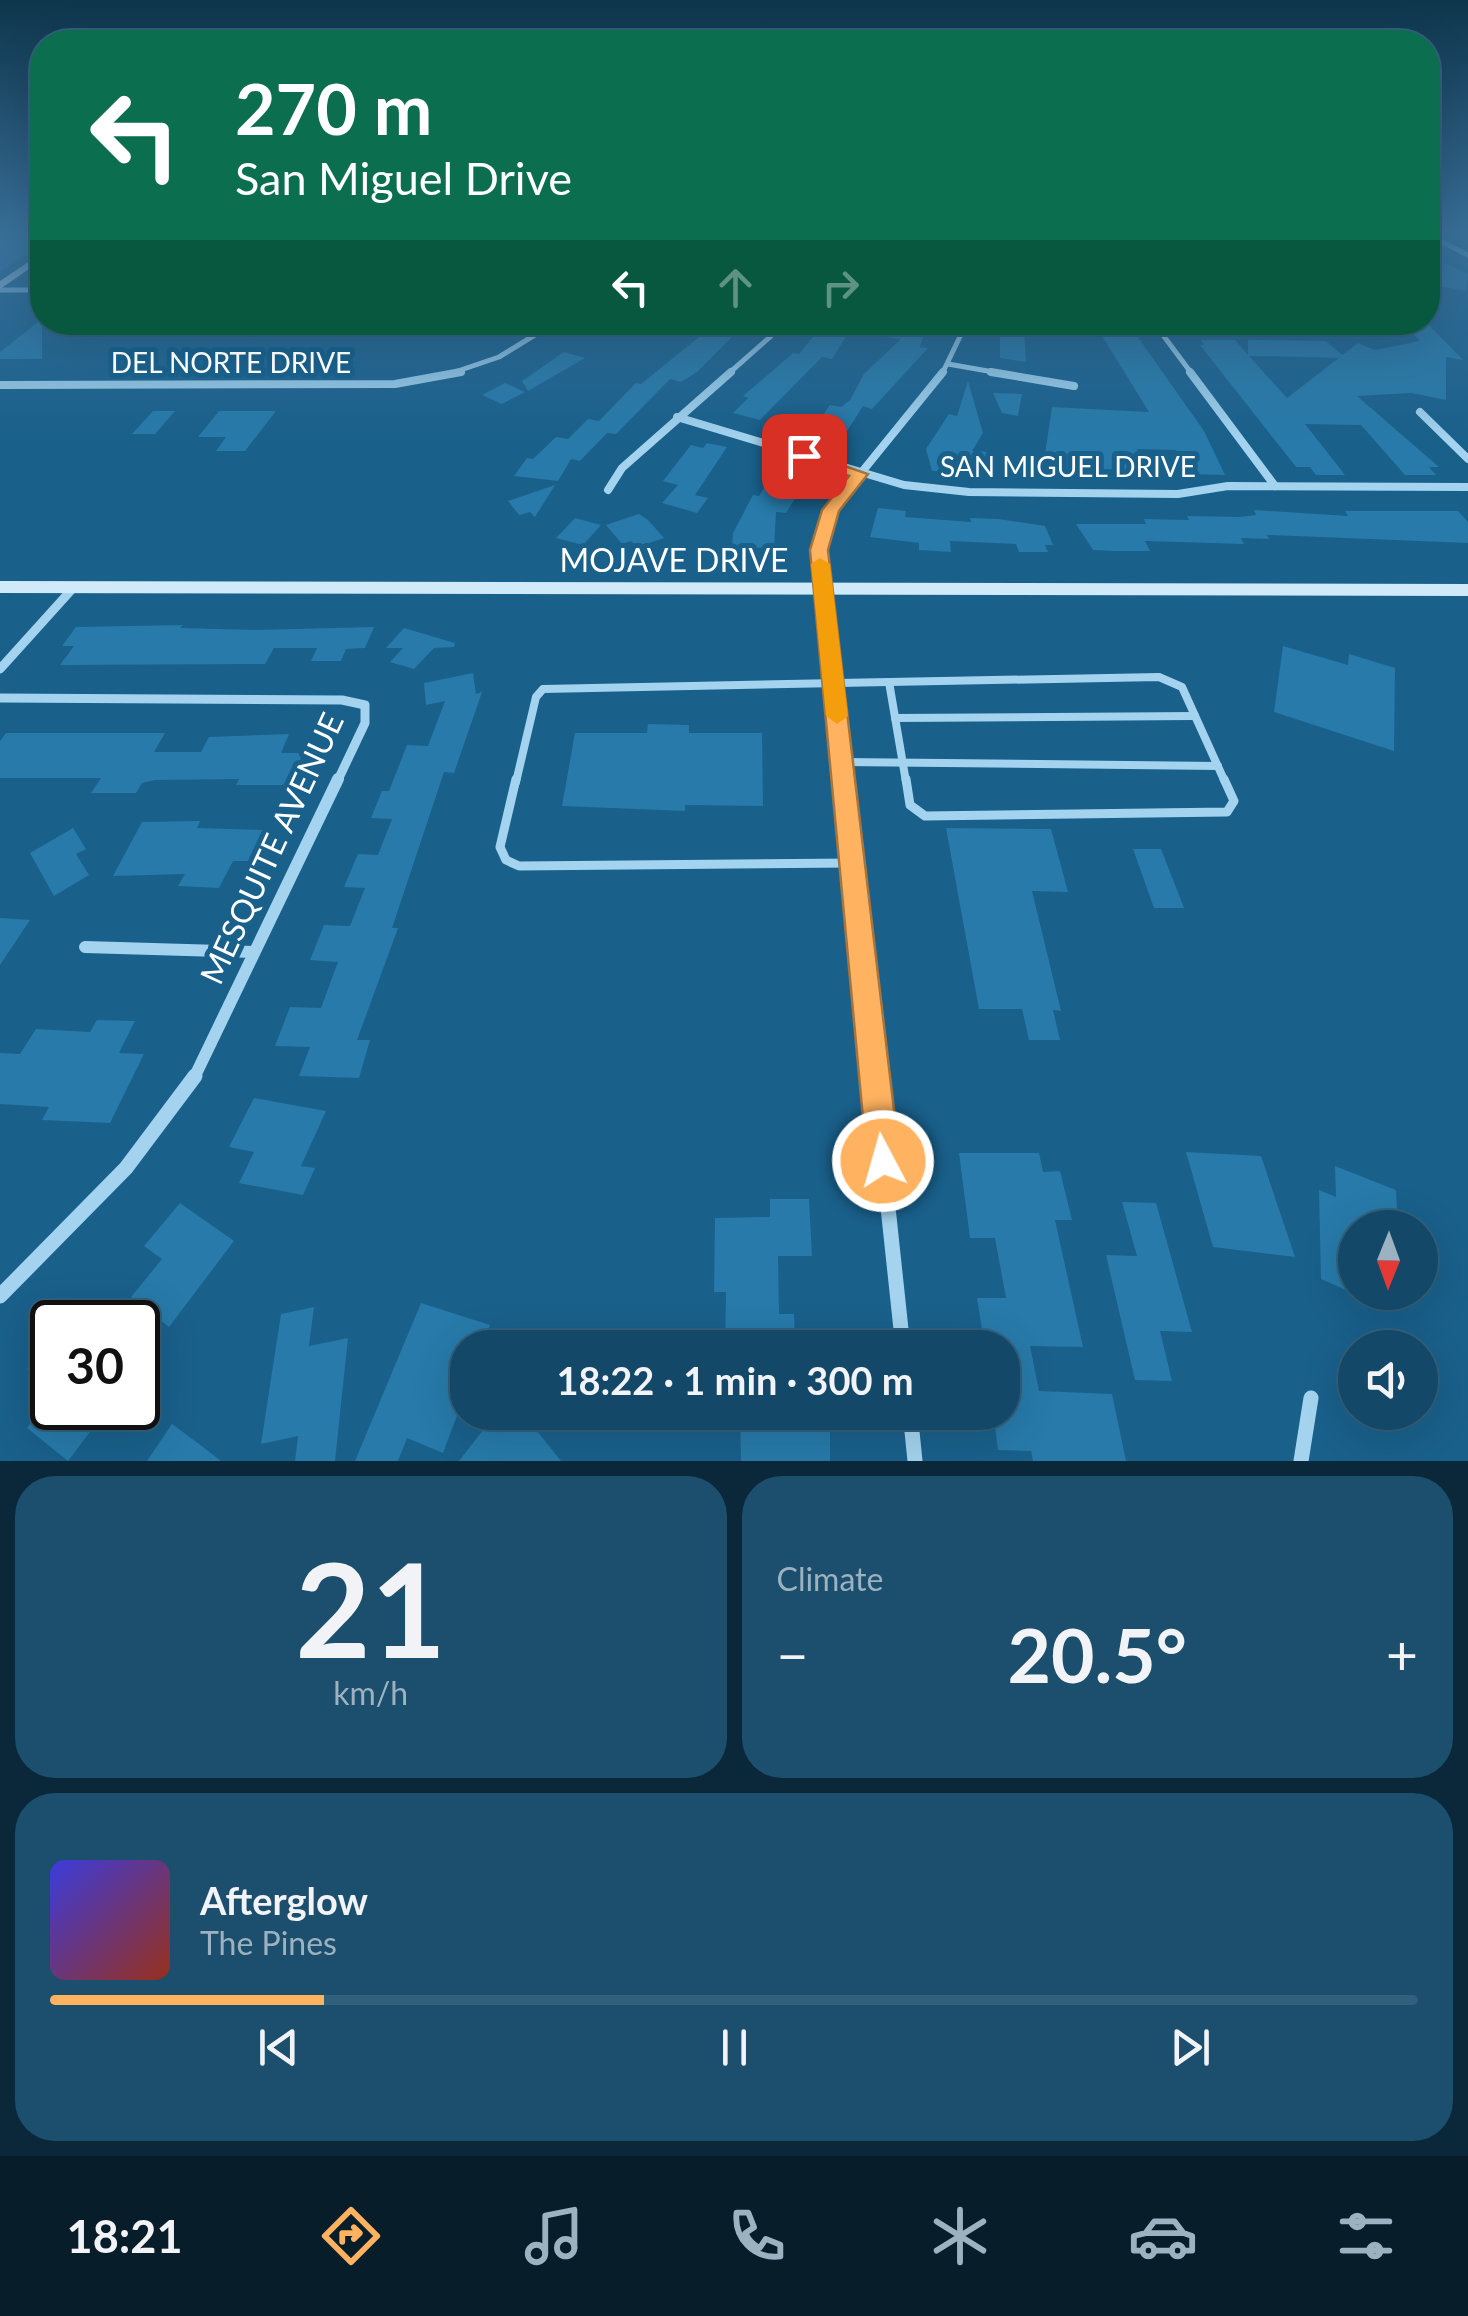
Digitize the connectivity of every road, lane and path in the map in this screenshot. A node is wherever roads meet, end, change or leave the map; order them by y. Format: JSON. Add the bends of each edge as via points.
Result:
{"nodes":[{"id":1,"x":535,"y":335,"type":"edge"},
{"id":2,"x":772,"y":335,"type":"edge"},
{"id":3,"x":961,"y":335,"type":"edge"},
{"id":4,"x":1162,"y":335,"type":"edge"},
{"id":5,"x":948,"y":364,"type":"junction"},
{"id":6,"x":0,"y":385,"type":"edge"},
{"id":7,"x":1074,"y":386,"type":"dead end"},
{"id":8,"x":1420,"y":412,"type":"dead end"},
{"id":9,"x":677,"y":417,"type":"junction"},
{"id":10,"x":1468,"y":459,"type":"edge"},
{"id":11,"x":860,"y":474,"type":"junction"},
{"id":12,"x":1275,"y":486,"type":"junction"},
{"id":13,"x":1468,"y":487,"type":"edge"},
{"id":14,"x":608,"y":490,"type":"dead end"},
{"id":15,"x":0,"y":587,"type":"edge"},
{"id":16,"x":74,"y":587,"type":"junction"},
{"id":17,"x":823,"y":589,"type":"junction"},
{"id":18,"x":1468,"y":590,"type":"edge"},
{"id":19,"x":0,"y":669,"type":"edge"},
{"id":20,"x":889,"y":680,"type":"junction"},
{"id":21,"x":834,"y":682,"type":"junction"},
{"id":22,"x":0,"y":698,"type":"edge"},
{"id":23,"x":1195,"y":716,"type":"junction"},
{"id":24,"x":895,"y":718,"type":"junction"},
{"id":25,"x":842,"y":762,"type":"junction"},
{"id":26,"x":903,"y":764,"type":"junction"},
{"id":27,"x":1218,"y":766,"type":"junction"},
{"id":28,"x":852,"y":863,"type":"junction"},
{"id":29,"x":86,"y":948,"type":"dead end"},
{"id":30,"x":254,"y":952,"type":"junction"},
{"id":31,"x":0,"y":1296,"type":"edge"},
{"id":32,"x":901,"y":1330,"type":"edge"},
{"id":33,"x":1311,"y":1398,"type":"dead end"},
{"id":34,"x":911,"y":1430,"type":"edge"},
{"id":35,"x":914,"y":1461,"type":"edge"},
{"id":36,"x":1301,"y":1461,"type":"edge"}],
"edges":[{"from":1,"to":6,"type":"street","name":"DEL NORTE DRIVE","via":[[460,372],[395,384]]},
{"from":2,"to":9,"type":"street"},
{"from":3,"to":5,"type":"street"},
{"from":4,"to":12,"type":"street"},
{"from":5,"to":7,"type":"street"},
{"from":5,"to":11,"type":"street"},
{"from":8,"to":10,"type":"street"},
{"from":9,"to":11,"type":"street","name":"SAN MIGUEL DRIVE"},
{"from":9,"to":14,"type":"street"},
{"from":11,"to":12,"type":"street","name":"SAN MIGUEL DRIVE","via":[[970,492],[1178,494]]},
{"from":11,"to":17,"type":"street","via":[[822,530]]},
{"from":12,"to":13,"type":"street","name":"SAN MIGUEL DRIVE"},
{"from":15,"to":16,"type":"main road","name":"MOJAVE DRIVE"},
{"from":16,"to":17,"type":"main road","name":"MOJAVE DRIVE"},
{"from":16,"to":19,"type":"street"},
{"from":17,"to":18,"type":"main road","name":"MOJAVE DRIVE"},
{"from":17,"to":21,"type":"street"},
{"from":20,"to":21,"type":"lane"},
{"from":20,"to":23,"type":"lane","via":[[1158,678],[1182,687]]},
{"from":20,"to":24,"type":"lane"},
{"from":21,"to":25,"type":"street"},
{"from":21,"to":28,"type":"lane","via":[[542,689],[500,847],[519,866]]},
{"from":22,"to":30,"type":"street","name":"MESQUITE AVENUE","via":[[324,700],[364,706],[354,750]]},
{"from":23,"to":24,"type":"lane"},
{"from":23,"to":27,"type":"lane"},
{"from":24,"to":26,"type":"lane"},
{"from":25,"to":26,"type":"lane"},
{"from":25,"to":28,"type":"street"},
{"from":26,"to":27,"type":"lane"},
{"from":26,"to":27,"type":"lane","via":[[910,804],[925,816],[1227,812],[1234,802]]},
{"from":28,"to":32,"type":"street"},
{"from":29,"to":30,"type":"street"},
{"from":30,"to":31,"type":"street","name":"MESQUITE AVENUE","via":[[192,1083],[162,1130]]},
{"from":33,"to":36,"type":"street"},
{"from":34,"to":35,"type":"street"}]}
